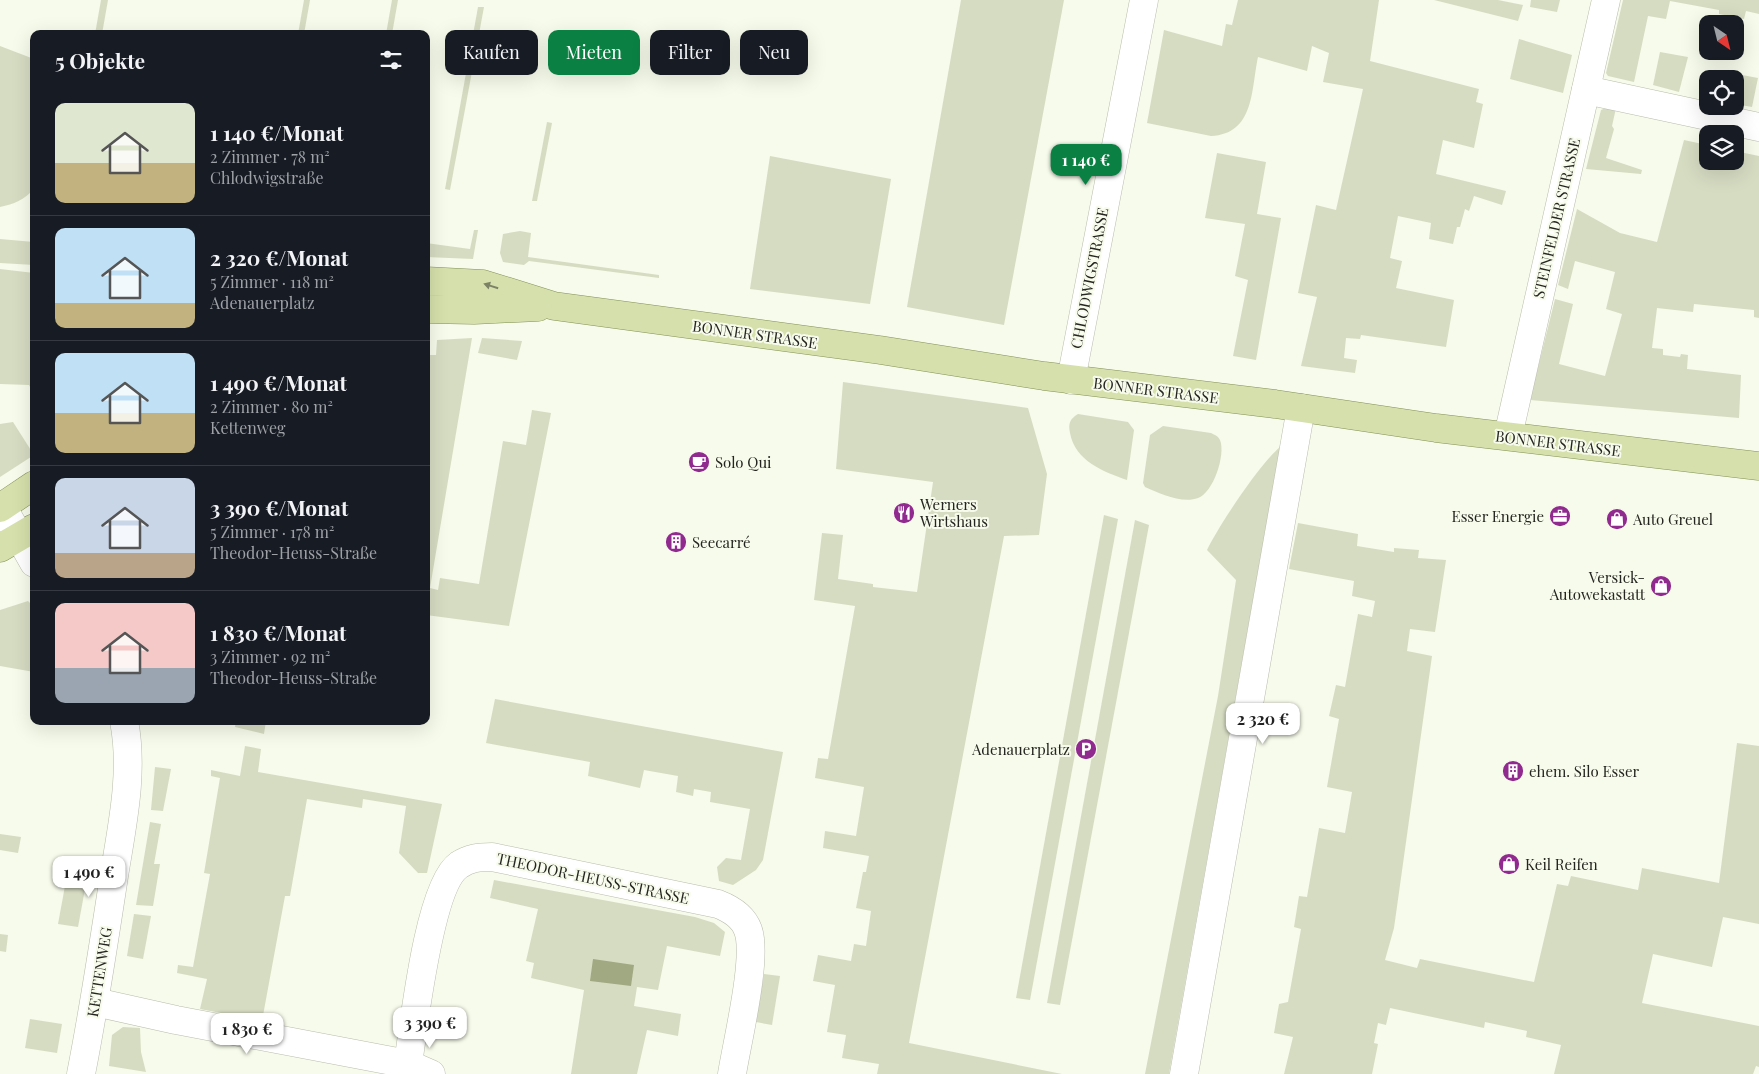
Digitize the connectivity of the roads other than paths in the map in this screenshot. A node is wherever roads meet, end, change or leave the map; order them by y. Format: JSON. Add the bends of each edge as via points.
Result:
{"nodes":[{"id":1,"x":1144,"y":0,"type":"edge"},
{"id":2,"x":1606,"y":0,"type":"edge"},
{"id":3,"x":1586,"y":90,"type":"junction"},
{"id":4,"x":1759,"y":127,"type":"edge"},
{"id":5,"x":430,"y":281,"type":"edge"},
{"id":6,"x":554,"y":306,"type":"junction"},
{"id":7,"x":430,"y":309,"type":"edge"},
{"id":8,"x":1071,"y":380,"type":"junction"},
{"id":9,"x":1301,"y":408,"type":"junction"},
{"id":10,"x":1508,"y":436,"type":"junction"},
{"id":11,"x":1759,"y":466,"type":"edge"},
{"id":12,"x":30,"y":488,"type":"edge"},
{"id":13,"x":1,"y":507,"type":"edge"},
{"id":14,"x":18,"y":538,"type":"edge"},
{"id":15,"x":30,"y":557,"type":"edge"},
{"id":16,"x":124,"y":725,"type":"edge"},
{"id":17,"x":95,"y":1002,"type":"junction"},
{"id":18,"x":419,"y":1069,"type":"edge"},
{"id":19,"x":81,"y":1074,"type":"edge"},
{"id":20,"x":732,"y":1074,"type":"edge"},
{"id":21,"x":1184,"y":1074,"type":"edge"}],
"edges":[{"from":1,"to":8,"type":"street","name":"CHLODWIGSTRASSE"},
{"from":2,"to":3,"type":"street","name":"STEINFELDER STRASSE"},
{"from":3,"to":4,"type":"street"},
{"from":3,"to":10,"type":"street","name":"STEINFELDER STRASSE"},
{"from":6,"to":5,"type":"main road","name":"BONNER STRASSE","one_way":true,"via":[[483,284]]},
{"from":6,"to":7,"type":"main road","name":"BONNER STRASSE"},
{"from":6,"to":8,"type":"main road","name":"BONNER STRASSE","via":[[880,350]]},
{"from":8,"to":9,"type":"main road","name":"BONNER STRASSE"},
{"from":9,"to":10,"type":"main road","name":"BONNER STRASSE"},
{"from":9,"to":21,"type":"street"},
{"from":10,"to":11,"type":"main road","name":"BONNER STRASSE"},
{"from":12,"to":13,"type":"main road"},
{"from":13,"to":14,"type":"street"},
{"from":14,"to":15,"type":"street"},
{"from":16,"to":17,"type":"street","name":"KETTENWEG","via":[[127,768],[124,815]]},
{"from":17,"to":18,"type":"street","name":"THEODOR-HEUSS-STRASSE"},
{"from":17,"to":19,"type":"street","name":"KETTENWEG"},
{"from":18,"to":20,"type":"street","name":"THEODOR-HEUSS-STRASSE","via":[[422,974],[438,900],[458,865],[473,858],[492,857],[718,904],[738,914],[748,928],[752,950]]}]}
